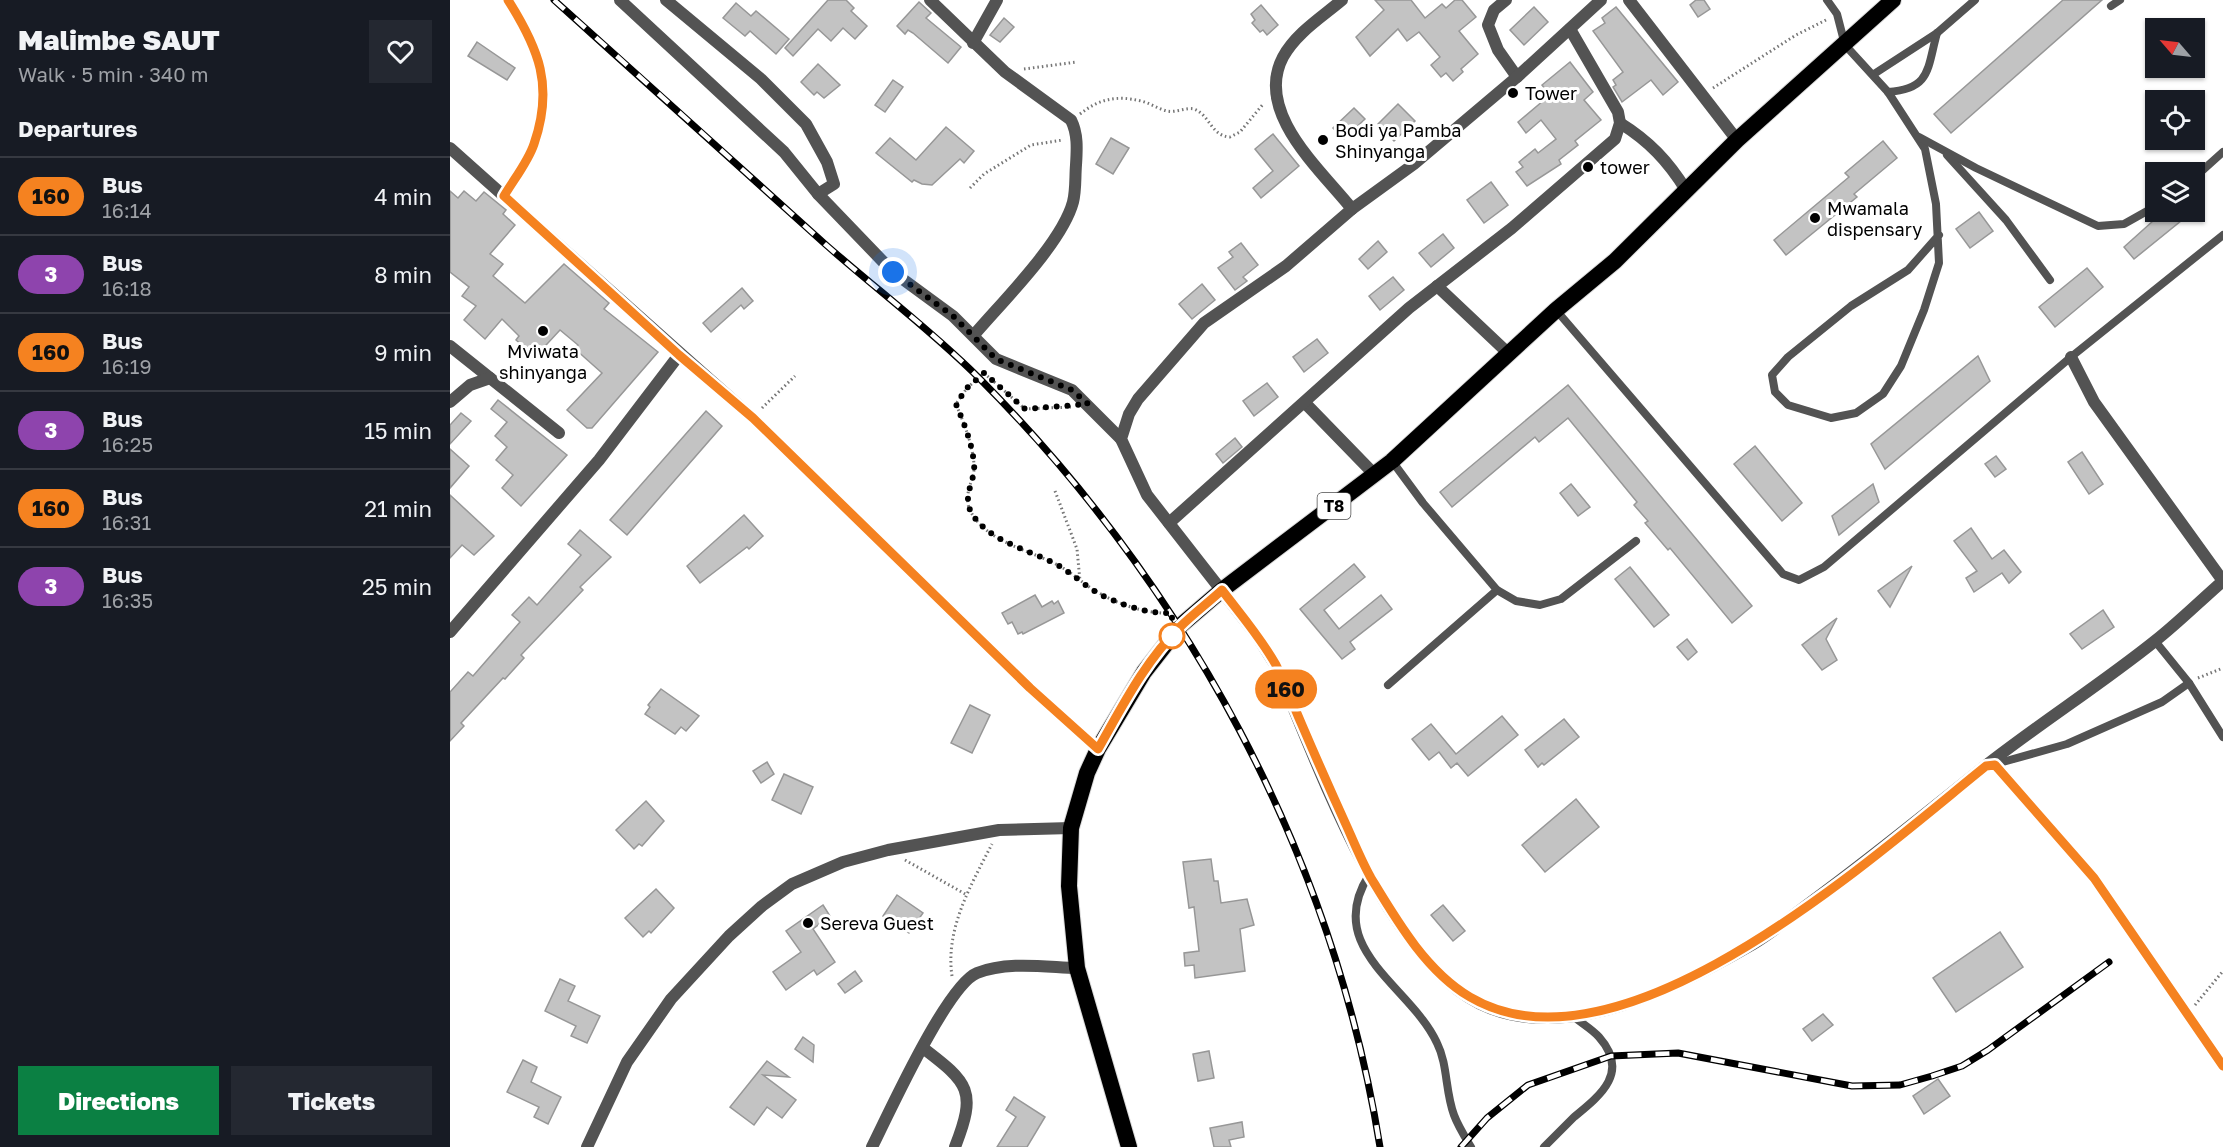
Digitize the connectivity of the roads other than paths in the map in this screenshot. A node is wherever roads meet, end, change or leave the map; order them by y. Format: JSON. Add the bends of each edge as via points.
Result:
{"nodes":[{"id":1,"x":508,"y":0,"type":"edge"},
{"id":2,"x":620,"y":0,"type":"edge"},
{"id":3,"x":666,"y":0,"type":"edge"},
{"id":4,"x":930,"y":0,"type":"edge"},
{"id":5,"x":997,"y":0,"type":"edge"},
{"id":6,"x":1342,"y":0,"type":"edge"},
{"id":7,"x":1506,"y":0,"type":"edge"},
{"id":8,"x":1601,"y":0,"type":"edge"},
{"id":9,"x":1629,"y":0,"type":"edge"},
{"id":10,"x":1827,"y":0,"type":"edge"},
{"id":11,"x":1893,"y":0,"type":"edge"},
{"id":12,"x":1975,"y":0,"type":"edge"},
{"id":13,"x":2120,"y":0,"type":"edge"},
{"id":14,"x":2111,"y":6,"type":"dead end"},
{"id":15,"x":1570,"y":29,"type":"junction"},
{"id":16,"x":1937,"y":33,"type":"junction"},
{"id":17,"x":973,"y":43,"type":"junction"},
{"id":18,"x":1845,"y":45,"type":"junction"},
{"id":19,"x":1874,"y":74,"type":"junction"},
{"id":20,"x":1517,"y":77,"type":"junction"},
{"id":21,"x":1888,"y":92,"type":"junction"},
{"id":22,"x":1620,"y":123,"type":"junction"},
{"id":23,"x":1919,"y":136,"type":"junction"},
{"id":24,"x":1737,"y":140,"type":"junction"},
{"id":25,"x":450,"y":148,"type":"edge"},
{"id":26,"x":1942,"y":151,"type":"junction"},
{"id":27,"x":2223,"y":152,"type":"edge"},
{"id":28,"x":2205,"y":168,"type":"edge"},
{"id":29,"x":1686,"y":190,"type":"junction"},
{"id":30,"x":818,"y":194,"type":"junction"},
{"id":31,"x":504,"y":196,"type":"junction"},
{"id":32,"x":1352,"y":209,"type":"junction"},
{"id":33,"x":2145,"y":212,"type":"edge"},
{"id":34,"x":1939,"y":235,"type":"junction"},
{"id":35,"x":2223,"y":235,"type":"edge"},
{"id":36,"x":2050,"y":280,"type":"dead end"},
{"id":37,"x":1437,"y":286,"type":"junction"},
{"id":38,"x":1556,"y":310,"type":"junction"},
{"id":39,"x":974,"y":335,"type":"junction"},
{"id":40,"x":450,"y":346,"type":"edge"},
{"id":41,"x":1509,"y":354,"type":"junction"},
{"id":42,"x":679,"y":355,"type":"junction"},
{"id":43,"x":2071,"y":357,"type":"junction"},
{"id":44,"x":490,"y":378,"type":"junction"},
{"id":45,"x":450,"y":402,"type":"edge"},
{"id":46,"x":1305,"y":404,"type":"junction"},
{"id":47,"x":559,"y":433,"type":"dead end"},
{"id":48,"x":1121,"y":439,"type":"junction"},
{"id":49,"x":1392,"y":461,"type":"junction"},
{"id":50,"x":1375,"y":475,"type":"junction"},
{"id":51,"x":1169,"y":524,"type":"junction"},
{"id":52,"x":1636,"y":541,"type":"dead end"},
{"id":53,"x":1222,"y":590,"type":"junction"},
{"id":54,"x":1497,"y":590,"type":"junction"},
{"id":55,"x":450,"y":632,"type":"edge"},
{"id":56,"x":2155,"y":641,"type":"junction"},
{"id":57,"x":2189,"y":683,"type":"junction"},
{"id":58,"x":1388,"y":685,"type":"dead end"},
{"id":59,"x":2223,"y":736,"type":"edge"},
{"id":60,"x":1098,"y":749,"type":"junction"},
{"id":61,"x":1991,"y":765,"type":"junction"},
{"id":62,"x":1071,"y":828,"type":"junction"},
{"id":63,"x":1369,"y":875,"type":"junction"},
{"id":64,"x":1077,"y":968,"type":"junction"},
{"id":65,"x":1573,"y":1017,"type":"junction"},
{"id":66,"x":923,"y":1048,"type":"junction"},
{"id":67,"x":2223,"y":1066,"type":"edge"},
{"id":68,"x":587,"y":1147,"type":"edge"},
{"id":69,"x":872,"y":1147,"type":"edge"},
{"id":70,"x":955,"y":1147,"type":"edge"},
{"id":71,"x":1129,"y":1147,"type":"edge"},
{"id":72,"x":1471,"y":1147,"type":"edge"},
{"id":73,"x":1544,"y":1147,"type":"edge"}],
"edges":[{"from":1,"to":31,"type":"street","via":[[527,29],[542,64],[544,104],[534,145]]},
{"from":2,"to":30,"type":"street","via":[[784,152]]},
{"from":3,"to":30,"type":"street","via":[[762,79],[806,124],[834,184]]},
{"from":4,"to":17,"type":"street"},
{"from":5,"to":17,"type":"street"},
{"from":6,"to":32,"type":"street","via":[[1303,32],[1284,56],[1274,88],[1285,123]]},
{"from":7,"to":20,"type":"street","via":[[1494,10],[1488,25],[1498,50]]},
{"from":8,"to":15,"type":"street"},
{"from":9,"to":24,"type":"street"},
{"from":10,"to":18,"type":"lane","via":[[1837,14]]},
{"from":11,"to":18,"type":"highway","number":"T8"},
{"from":12,"to":16,"type":"lane"},
{"from":13,"to":14,"type":"lane"},
{"from":15,"to":20,"type":"street"},
{"from":15,"to":22,"type":"street","via":[[1618,112]]},
{"from":16,"to":19,"type":"lane"},
{"from":16,"to":21,"type":"lane","via":[[1923,79],[1916,87]]},
{"from":17,"to":39,"type":"street","via":[[1073,125],[1077,150],[1072,202],[1060,228]]},
{"from":18,"to":19,"type":"lane"},
{"from":18,"to":24,"type":"highway","number":"T8"},
{"from":19,"to":21,"type":"lane"},
{"from":20,"to":32,"type":"street","via":[[1414,164]]},
{"from":21,"to":23,"type":"lane"},
{"from":22,"to":29,"type":"street","via":[[1663,156]]},
{"from":22,"to":37,"type":"street","via":[[1615,139],[1574,176]]},
{"from":23,"to":26,"type":"lane"},
{"from":23,"to":34,"type":"lane","via":[[1934,184]]},
{"from":24,"to":29,"type":"highway","number":"T8"},
{"from":25,"to":31,"type":"street"},
{"from":26,"to":33,"type":"lane","via":[[2098,226],[2124,224]]},
{"from":26,"to":36,"type":"lane","via":[[2006,220]]},
{"from":27,"to":28,"type":"lane"},
{"from":29,"to":38,"type":"highway","number":"T8","via":[[1614,261]]},
{"from":30,"to":39,"type":"street","via":[[893,272]]},
{"from":31,"to":42,"type":"street"},
{"from":32,"to":48,"type":"street","via":[[1286,266],[1204,323],[1138,399]]},
{"from":34,"to":34,"type":"lane","via":[[1939,263],[1924,310],[1901,366],[1883,394],[1856,413],[1831,418],[1788,405],[1775,392],[1772,375],[1788,357],[1851,306],[1908,270]]},
{"from":35,"to":43,"type":"lane"},
{"from":37,"to":41,"type":"street"},
{"from":37,"to":46,"type":"street"},
{"from":38,"to":41,"type":"highway","number":"T8"},
{"from":38,"to":43,"type":"lane","via":[[1783,574],[1799,580],[1824,567]]},
{"from":39,"to":48,"type":"street","via":[[1006,365],[1072,390]]},
{"from":40,"to":44,"type":"street"},
{"from":41,"to":49,"type":"highway","number":"T8"},
{"from":42,"to":55,"type":"street","via":[[599,460]]},
{"from":42,"to":60,"type":"street","via":[[753,418],[1030,688]]},
{"from":43,"to":56,"type":"street","via":[[2094,402],[2223,581]]},
{"from":44,"to":45,"type":"street","via":[[470,385]]},
{"from":44,"to":47,"type":"street"},
{"from":46,"to":50,"type":"street"},
{"from":46,"to":51,"type":"street"},
{"from":48,"to":51,"type":"street","via":[[1147,495]]},
{"from":49,"to":50,"type":"highway","number":"T8"},
{"from":49,"to":54,"type":"lane"},
{"from":50,"to":53,"type":"highway","number":"T8"},
{"from":51,"to":53,"type":"street"},
{"from":52,"to":54,"type":"lane","via":[[1551,604],[1526,604]]},
{"from":53,"to":60,"type":"highway","number":"T8","via":[[1180,626],[1144,672]]},
{"from":53,"to":63,"type":"street","via":[[1276,666]]},
{"from":54,"to":58,"type":"lane"},
{"from":56,"to":57,"type":"lane"},
{"from":56,"to":61,"type":"street"},
{"from":57,"to":59,"type":"lane"},
{"from":57,"to":61,"type":"lane","via":[[2162,702],[2067,744]]},
{"from":60,"to":62,"type":"highway","number":"T8"},
{"from":61,"to":65,"type":"street","via":[[1755,943],[1620,1006]]},
{"from":61,"to":67,"type":"lane","via":[[2094,878]]},
{"from":62,"to":64,"type":"highway","number":"T8","via":[[1069,886]]},
{"from":62,"to":68,"type":"street","via":[[999,830],[888,850],[843,862],[792,884],[729,936],[671,999],[627,1062]]},
{"from":63,"to":65,"type":"street","via":[[1407,934],[1458,990],[1512,1015]]},
{"from":63,"to":72,"type":"lane","via":[[1356,901],[1357,927],[1363,946],[1382,975],[1429,1026],[1444,1062],[1454,1115]]},
{"from":64,"to":66,"type":"street","via":[[997,967],[976,973],[954,992]]},
{"from":64,"to":71,"type":"highway","number":"T8"},
{"from":65,"to":73,"type":"lane","via":[[1599,1037],[1611,1056],[1613,1069],[1600,1096]]},
{"from":66,"to":69,"type":"street"},
{"from":66,"to":70,"type":"street","via":[[948,1066],[964,1085],[966,1118]]}]}
